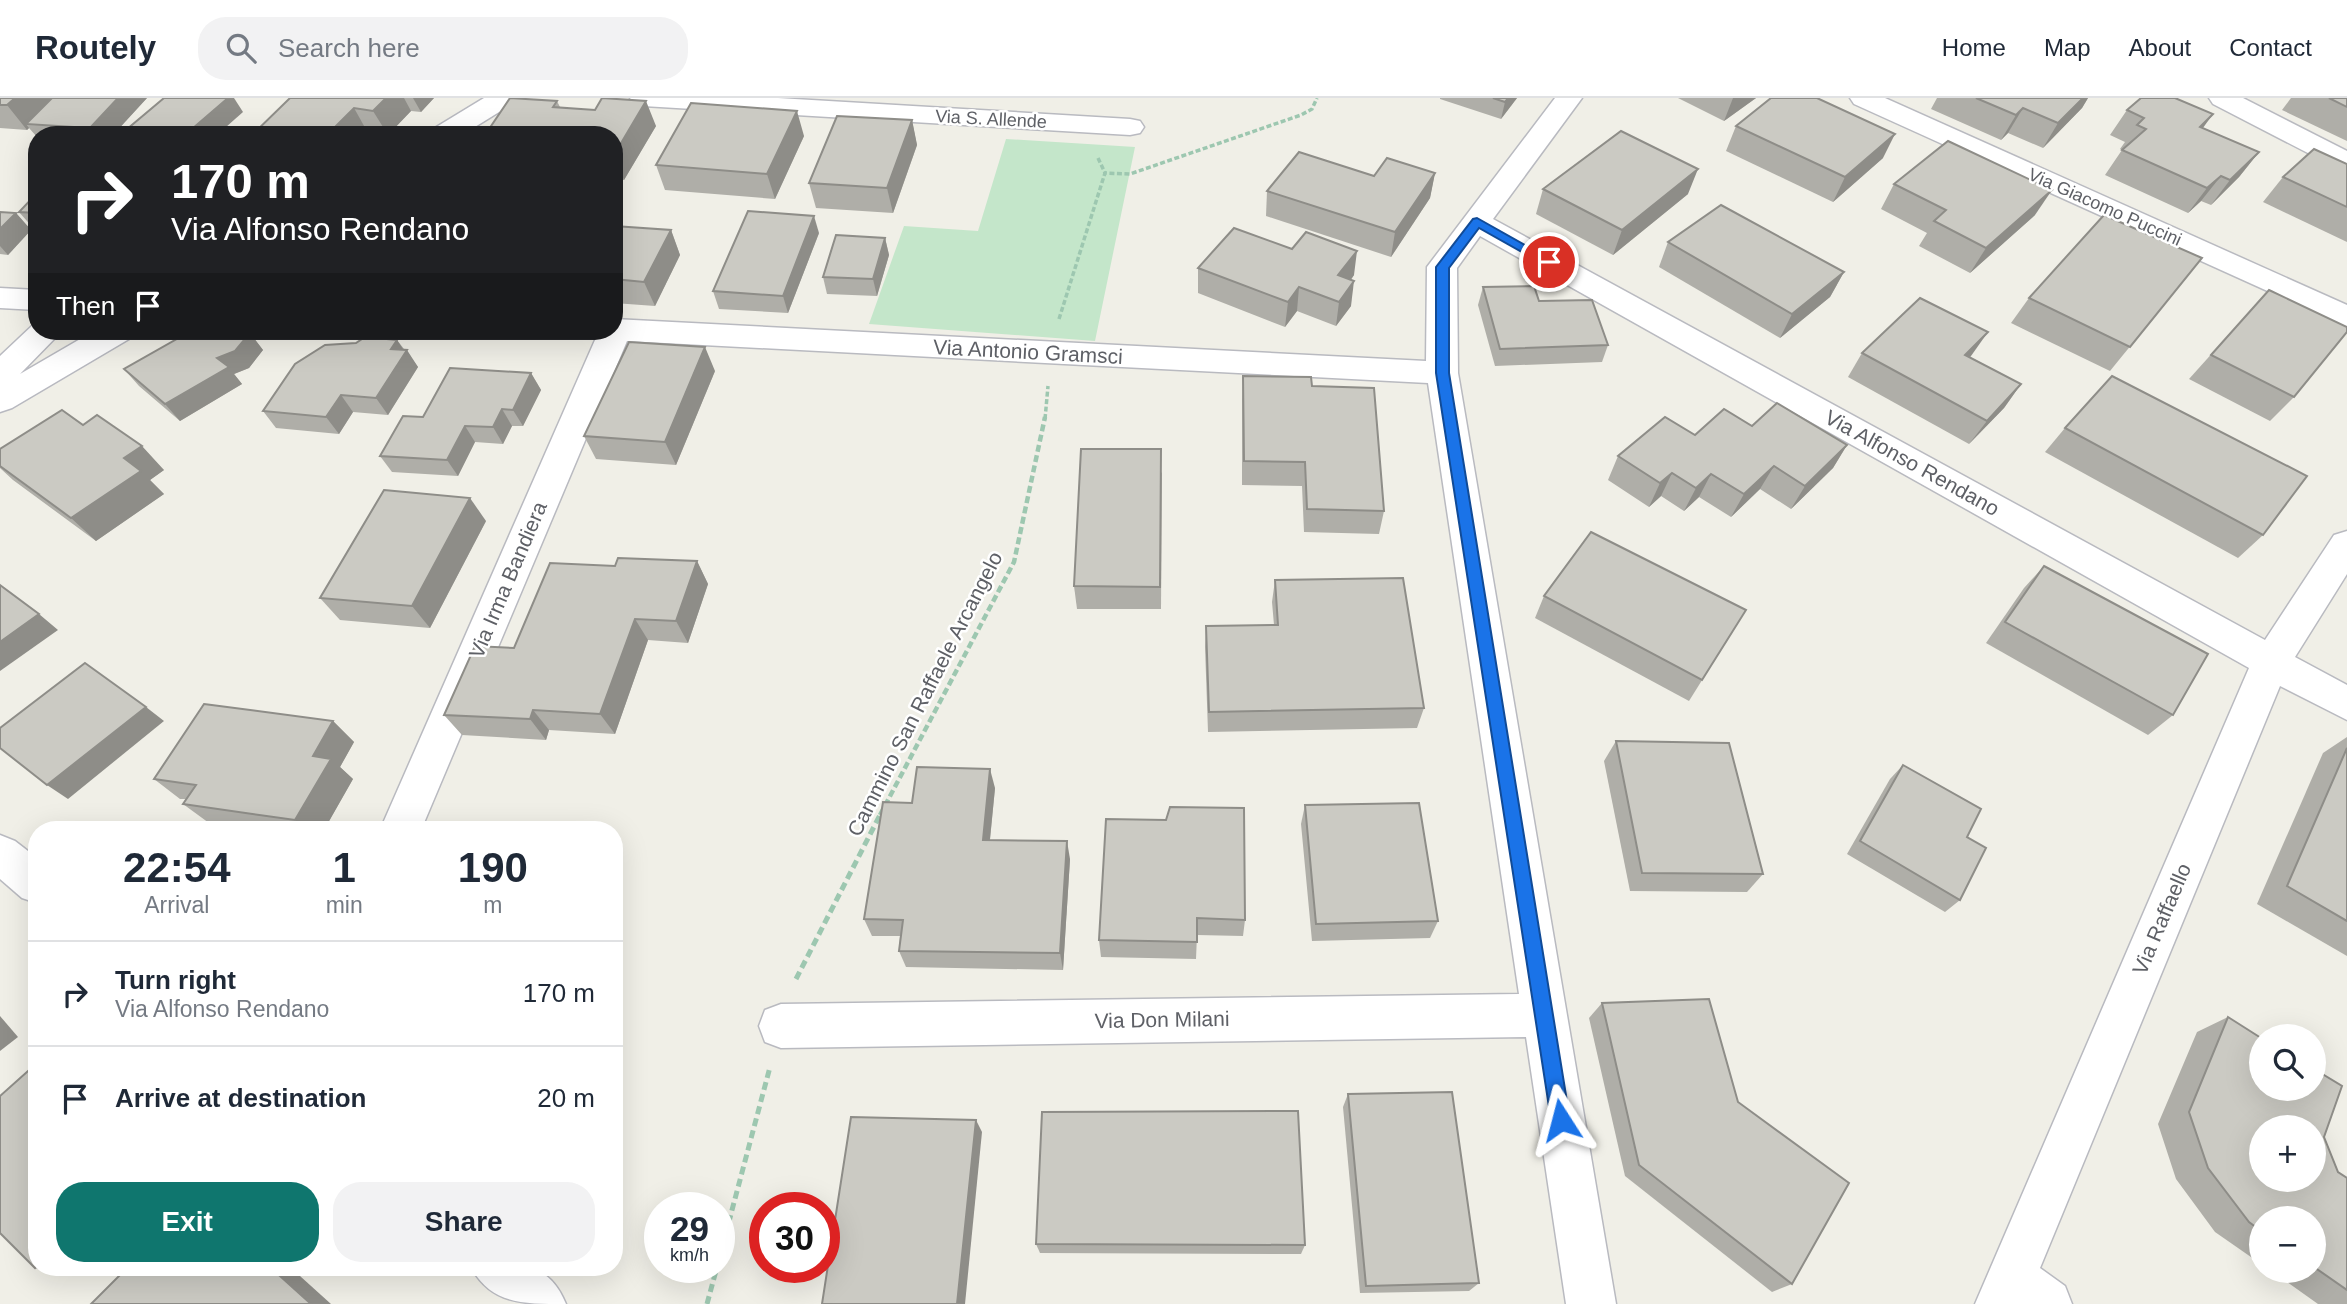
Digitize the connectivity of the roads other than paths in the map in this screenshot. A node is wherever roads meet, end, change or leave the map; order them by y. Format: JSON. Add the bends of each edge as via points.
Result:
{"nodes":[{"id":1,"x":503,"y":98,"type":"edge"},
{"id":2,"x":643,"y":98,"type":"edge"},
{"id":3,"x":1569,"y":98,"type":"edge"},
{"id":4,"x":1863,"y":98,"type":"edge"},
{"id":5,"x":2222,"y":98,"type":"edge"},
{"id":6,"x":458,"y":126,"type":"edge"},
{"id":7,"x":1130,"y":127,"type":"dead end"},
{"id":8,"x":2347,"y":163,"type":"edge"},
{"id":9,"x":1477,"y":222,"type":"junction"},
{"id":10,"x":0,"y":298,"type":"edge"},
{"id":11,"x":28,"y":300,"type":"edge"},
{"id":12,"x":2347,"y":317,"type":"edge"},
{"id":13,"x":623,"y":330,"type":"edge"},
{"id":14,"x":37,"y":340,"type":"edge"},
{"id":15,"x":52,"y":340,"type":"edge"},
{"id":16,"x":102,"y":340,"type":"edge"},
{"id":17,"x":611,"y":340,"type":"edge"},
{"id":18,"x":88,"y":348,"type":"junction"},
{"id":19,"x":1443,"y":373,"type":"junction"},
{"id":20,"x":0,"y":374,"type":"edge"},
{"id":21,"x":0,"y":400,"type":"edge"},
{"id":22,"x":2347,"y":545,"type":"edge"},
{"id":23,"x":2271,"y":663,"type":"junction"},
{"id":24,"x":2347,"y":704,"type":"edge"},
{"id":25,"x":404,"y":821,"type":"edge"},
{"id":26,"x":0,"y":854,"type":"edge"},
{"id":27,"x":28,"y":877,"type":"edge"},
{"id":28,"x":1544,"y":1015,"type":"junction"},
{"id":29,"x":781,"y":1026,"type":"road end"},
{"id":30,"x":507,"y":1276,"type":"edge"},
{"id":31,"x":2019,"y":1295,"type":"edge"},
{"id":32,"x":541,"y":1304,"type":"edge"},
{"id":33,"x":1591,"y":1304,"type":"edge"}],
"edges":[{"from":1,"to":6,"type":"street"},
{"from":2,"to":7,"type":"street","name":"Via S. Allende"},
{"from":3,"to":9,"type":"street"},
{"from":4,"to":12,"type":"street","name":"Via Giacomo Puccini"},
{"from":5,"to":8,"type":"street"},
{"from":9,"to":19,"type":"street","via":[[1442,267]]},
{"from":9,"to":23,"type":"street","name":"Via Alfonso Rendano"},
{"from":10,"to":11,"type":"street"},
{"from":13,"to":19,"type":"street","name":"Via Antonio Gramsci"},
{"from":14,"to":20,"type":"street"},
{"from":15,"to":18,"type":"street","via":[[67,348]]},
{"from":16,"to":18,"type":"street"},
{"from":17,"to":25,"type":"street","name":"Via Irma Bandiera"},
{"from":18,"to":21,"type":"street"},
{"from":19,"to":28,"type":"street"},
{"from":22,"to":23,"type":"street","name":"Via Raffaello"},
{"from":23,"to":24,"type":"street","name":"Via Alfonso Rendano"},
{"from":23,"to":31,"type":"street","name":"Via Raffaello"},
{"from":26,"to":27,"type":"street"},
{"from":28,"to":29,"type":"street","name":"Via Don Milani"},
{"from":28,"to":33,"type":"street"},
{"from":30,"to":32,"type":"street"}]}
